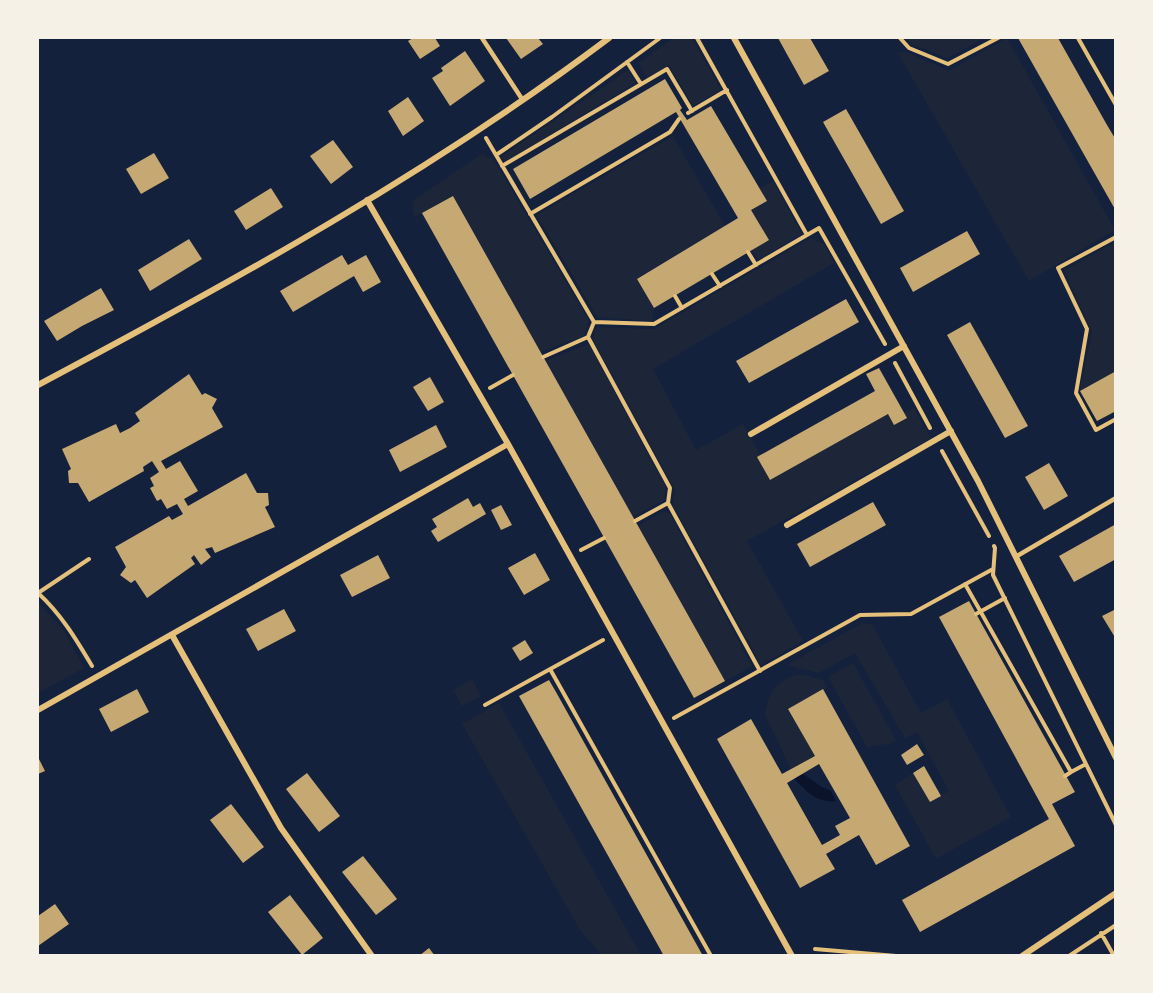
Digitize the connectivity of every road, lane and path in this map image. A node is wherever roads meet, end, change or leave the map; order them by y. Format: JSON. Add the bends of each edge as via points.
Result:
{"nodes":[{"id":1,"x":482,"y":38,"type":"edge"},
{"id":2,"x":609,"y":38,"type":"edge"},
{"id":3,"x":660,"y":38,"type":"edge"},
{"id":4,"x":698,"y":38,"type":"edge"},
{"id":5,"x":734,"y":38,"type":"edge"},
{"id":6,"x":900,"y":38,"type":"edge"},
{"id":7,"x":998,"y":38,"type":"edge"},
{"id":8,"x":1077,"y":38,"type":"edge"},
{"id":9,"x":627,"y":62,"type":"junction"},
{"id":10,"x":641,"y":84,"type":"junction"},
{"id":11,"x":727,"y":90,"type":"junction"},
{"id":12,"x":522,"y":99,"type":"junction"},
{"id":13,"x":1116,"y":105,"type":"edge"},
{"id":14,"x":679,"y":119,"type":"dead end"},
{"id":15,"x":480,"y":128,"type":"junction"},
{"id":16,"x":496,"y":155,"type":"junction"},
{"id":17,"x":502,"y":166,"type":"junction"},
{"id":18,"x":367,"y":201,"type":"junction"},
{"id":19,"x":530,"y":214,"type":"junction"},
{"id":20,"x":807,"y":235,"type":"junction"},
{"id":21,"x":1116,"y":237,"type":"edge"},
{"id":22,"x":748,"y":252,"type":"dead end"},
{"id":23,"x":756,"y":265,"type":"junction"},
{"id":24,"x":712,"y":274,"type":"dead end"},
{"id":25,"x":720,"y":286,"type":"junction"},
{"id":26,"x":675,"y":296,"type":"dead end"},
{"id":27,"x":682,"y":308,"type":"junction"},
{"id":28,"x":594,"y":322,"type":"junction"},
{"id":29,"x":588,"y":337,"type":"junction"},
{"id":30,"x":904,"y":346,"type":"junction"},
{"id":31,"x":890,"y":354,"type":"junction"},
{"id":32,"x":543,"y":357,"type":"dead end"},
{"id":33,"x":513,"y":375,"type":"dead end"},
{"id":34,"x":38,"y":385,"type":"edge"},
{"id":35,"x":479,"y":394,"type":"junction"},
{"id":36,"x":1116,"y":419,"type":"edge"},
{"id":37,"x":951,"y":431,"type":"junction"},
{"id":38,"x":751,"y":434,"type":"dead end"},
{"id":39,"x":937,"y":440,"type":"junction"},
{"id":40,"x":508,"y":444,"type":"junction"},
{"id":41,"x":1116,"y":498,"type":"edge"},
{"id":42,"x":668,"y":502,"type":"junction"},
{"id":43,"x":635,"y":521,"type":"dead end"},
{"id":44,"x":787,"y":525,"type":"dead end"},
{"id":45,"x":604,"y":538,"type":"dead end"},
{"id":46,"x":570,"y":556,"type":"junction"},
{"id":47,"x":1017,"y":556,"type":"junction"},
{"id":48,"x":89,"y":559,"type":"dead end"},
{"id":49,"x":993,"y":569,"type":"junction"},
{"id":50,"x":965,"y":584,"type":"junction"},
{"id":51,"x":38,"y":593,"type":"edge"},
{"id":52,"x":1005,"y":597,"type":"junction"},
{"id":53,"x":978,"y":612,"type":"junction"},
{"id":54,"x":614,"y":634,"type":"junction"},
{"id":55,"x":172,"y":635,"type":"junction"},
{"id":56,"x":550,"y":669,"type":"junction"},
{"id":57,"x":760,"y":671,"type":"junction"},
{"id":58,"x":98,"y":676,"type":"junction"},
{"id":59,"x":485,"y":705,"type":"dead end"},
{"id":60,"x":1035,"y":709,"type":"junction"},
{"id":61,"x":38,"y":710,"type":"edge"},
{"id":62,"x":1030,"y":711,"type":"dead end"},
{"id":63,"x":663,"y":724,"type":"junction"},
{"id":64,"x":1052,"y":740,"type":"junction"},
{"id":65,"x":1047,"y":742,"type":"dead end"},
{"id":66,"x":1116,"y":758,"type":"edge"},
{"id":67,"x":1086,"y":764,"type":"junction"},
{"id":68,"x":1071,"y":772,"type":"junction"},
{"id":69,"x":1065,"y":776,"type":"dead end"},
{"id":70,"x":1116,"y":825,"type":"edge"},
{"id":71,"x":1114,"y":897,"type":"edge"},
{"id":72,"x":1116,"y":925,"type":"edge"},
{"id":73,"x":1101,"y":933,"type":"junction"},
{"id":74,"x":814,"y":949,"type":"dead end"},
{"id":75,"x":372,"y":956,"type":"edge"},
{"id":76,"x":711,"y":956,"type":"edge"},
{"id":77,"x":792,"y":956,"type":"edge"},
{"id":78,"x":896,"y":956,"type":"edge"},
{"id":79,"x":1022,"y":956,"type":"edge"},
{"id":80,"x":1069,"y":956,"type":"edge"},
{"id":81,"x":1114,"y":956,"type":"edge"}],
"edges":[{"from":1,"to":12,"type":"lane"},
{"from":2,"to":12,"type":"street"},
{"from":3,"to":9,"type":"path"},
{"from":4,"to":11,"type":"path"},
{"from":5,"to":30,"type":"street"},
{"from":6,"to":7,"type":"path","via":[[909,48],[948,64]]},
{"from":8,"to":13,"type":"path"},
{"from":9,"to":10,"type":"path"},
{"from":9,"to":16,"type":"path"},
{"from":10,"to":11,"type":"path","via":[[667,69],[690,112]]},
{"from":10,"to":17,"type":"path"},
{"from":11,"to":20,"type":"path"},
{"from":12,"to":15,"type":"street"},
{"from":14,"to":19,"type":"path","via":[[670,132]]},
{"from":15,"to":16,"type":"path"},
{"from":15,"to":18,"type":"street"},
{"from":16,"to":17,"type":"path"},
{"from":17,"to":19,"type":"path"},
{"from":18,"to":34,"type":"street","via":[[184,308]]},
{"from":18,"to":35,"type":"street"},
{"from":19,"to":28,"type":"path"},
{"from":20,"to":23,"type":"path"},
{"from":20,"to":31,"type":"path","via":[[819,228]]},
{"from":21,"to":36,"type":"path","via":[[1058,268],[1087,329],[1076,393],[1096,430]]},
{"from":22,"to":23,"type":"path"},
{"from":23,"to":25,"type":"path"},
{"from":24,"to":25,"type":"path"},
{"from":25,"to":27,"type":"path"},
{"from":26,"to":27,"type":"path"},
{"from":27,"to":28,"type":"path","via":[[654,324]]},
{"from":28,"to":29,"type":"path"},
{"from":29,"to":32,"type":"path"},
{"from":29,"to":42,"type":"path","via":[[670,488]]},
{"from":30,"to":31,"type":"street"},
{"from":30,"to":37,"type":"street"},
{"from":31,"to":38,"type":"street"},
{"from":31,"to":39,"type":"path"},
{"from":33,"to":35,"type":"path"},
{"from":35,"to":40,"type":"street"},
{"from":37,"to":39,"type":"street"},
{"from":37,"to":47,"type":"street"},
{"from":39,"to":44,"type":"street"},
{"from":39,"to":49,"type":"path","via":[[995,548]]},
{"from":40,"to":46,"type":"street"},
{"from":40,"to":55,"type":"street"},
{"from":41,"to":47,"type":"lane"},
{"from":42,"to":43,"type":"path"},
{"from":42,"to":57,"type":"path"},
{"from":45,"to":46,"type":"path"},
{"from":46,"to":54,"type":"street"},
{"from":47,"to":66,"type":"street"},
{"from":48,"to":51,"type":"path"},
{"from":49,"to":50,"type":"path"},
{"from":49,"to":52,"type":"path"},
{"from":50,"to":53,"type":"path"},
{"from":50,"to":57,"type":"path","via":[[911,614],[860,615]]},
{"from":51,"to":58,"type":"path","via":[[74,635]]},
{"from":52,"to":53,"type":"path"},
{"from":52,"to":67,"type":"path"},
{"from":53,"to":60,"type":"path"},
{"from":54,"to":56,"type":"path"},
{"from":54,"to":63,"type":"street"},
{"from":55,"to":58,"type":"street"},
{"from":55,"to":75,"type":"street","via":[[281,828]]},
{"from":56,"to":59,"type":"path"},
{"from":56,"to":76,"type":"path"},
{"from":57,"to":63,"type":"path"},
{"from":58,"to":61,"type":"street"},
{"from":60,"to":62,"type":"path"},
{"from":60,"to":64,"type":"path"},
{"from":63,"to":77,"type":"street"},
{"from":64,"to":65,"type":"path"},
{"from":64,"to":68,"type":"path"},
{"from":67,"to":68,"type":"path"},
{"from":67,"to":70,"type":"path"},
{"from":68,"to":69,"type":"path"},
{"from":71,"to":79,"type":"street"},
{"from":72,"to":73,"type":"path"},
{"from":73,"to":80,"type":"path"},
{"from":73,"to":81,"type":"path"},
{"from":74,"to":78,"type":"path"}]}
